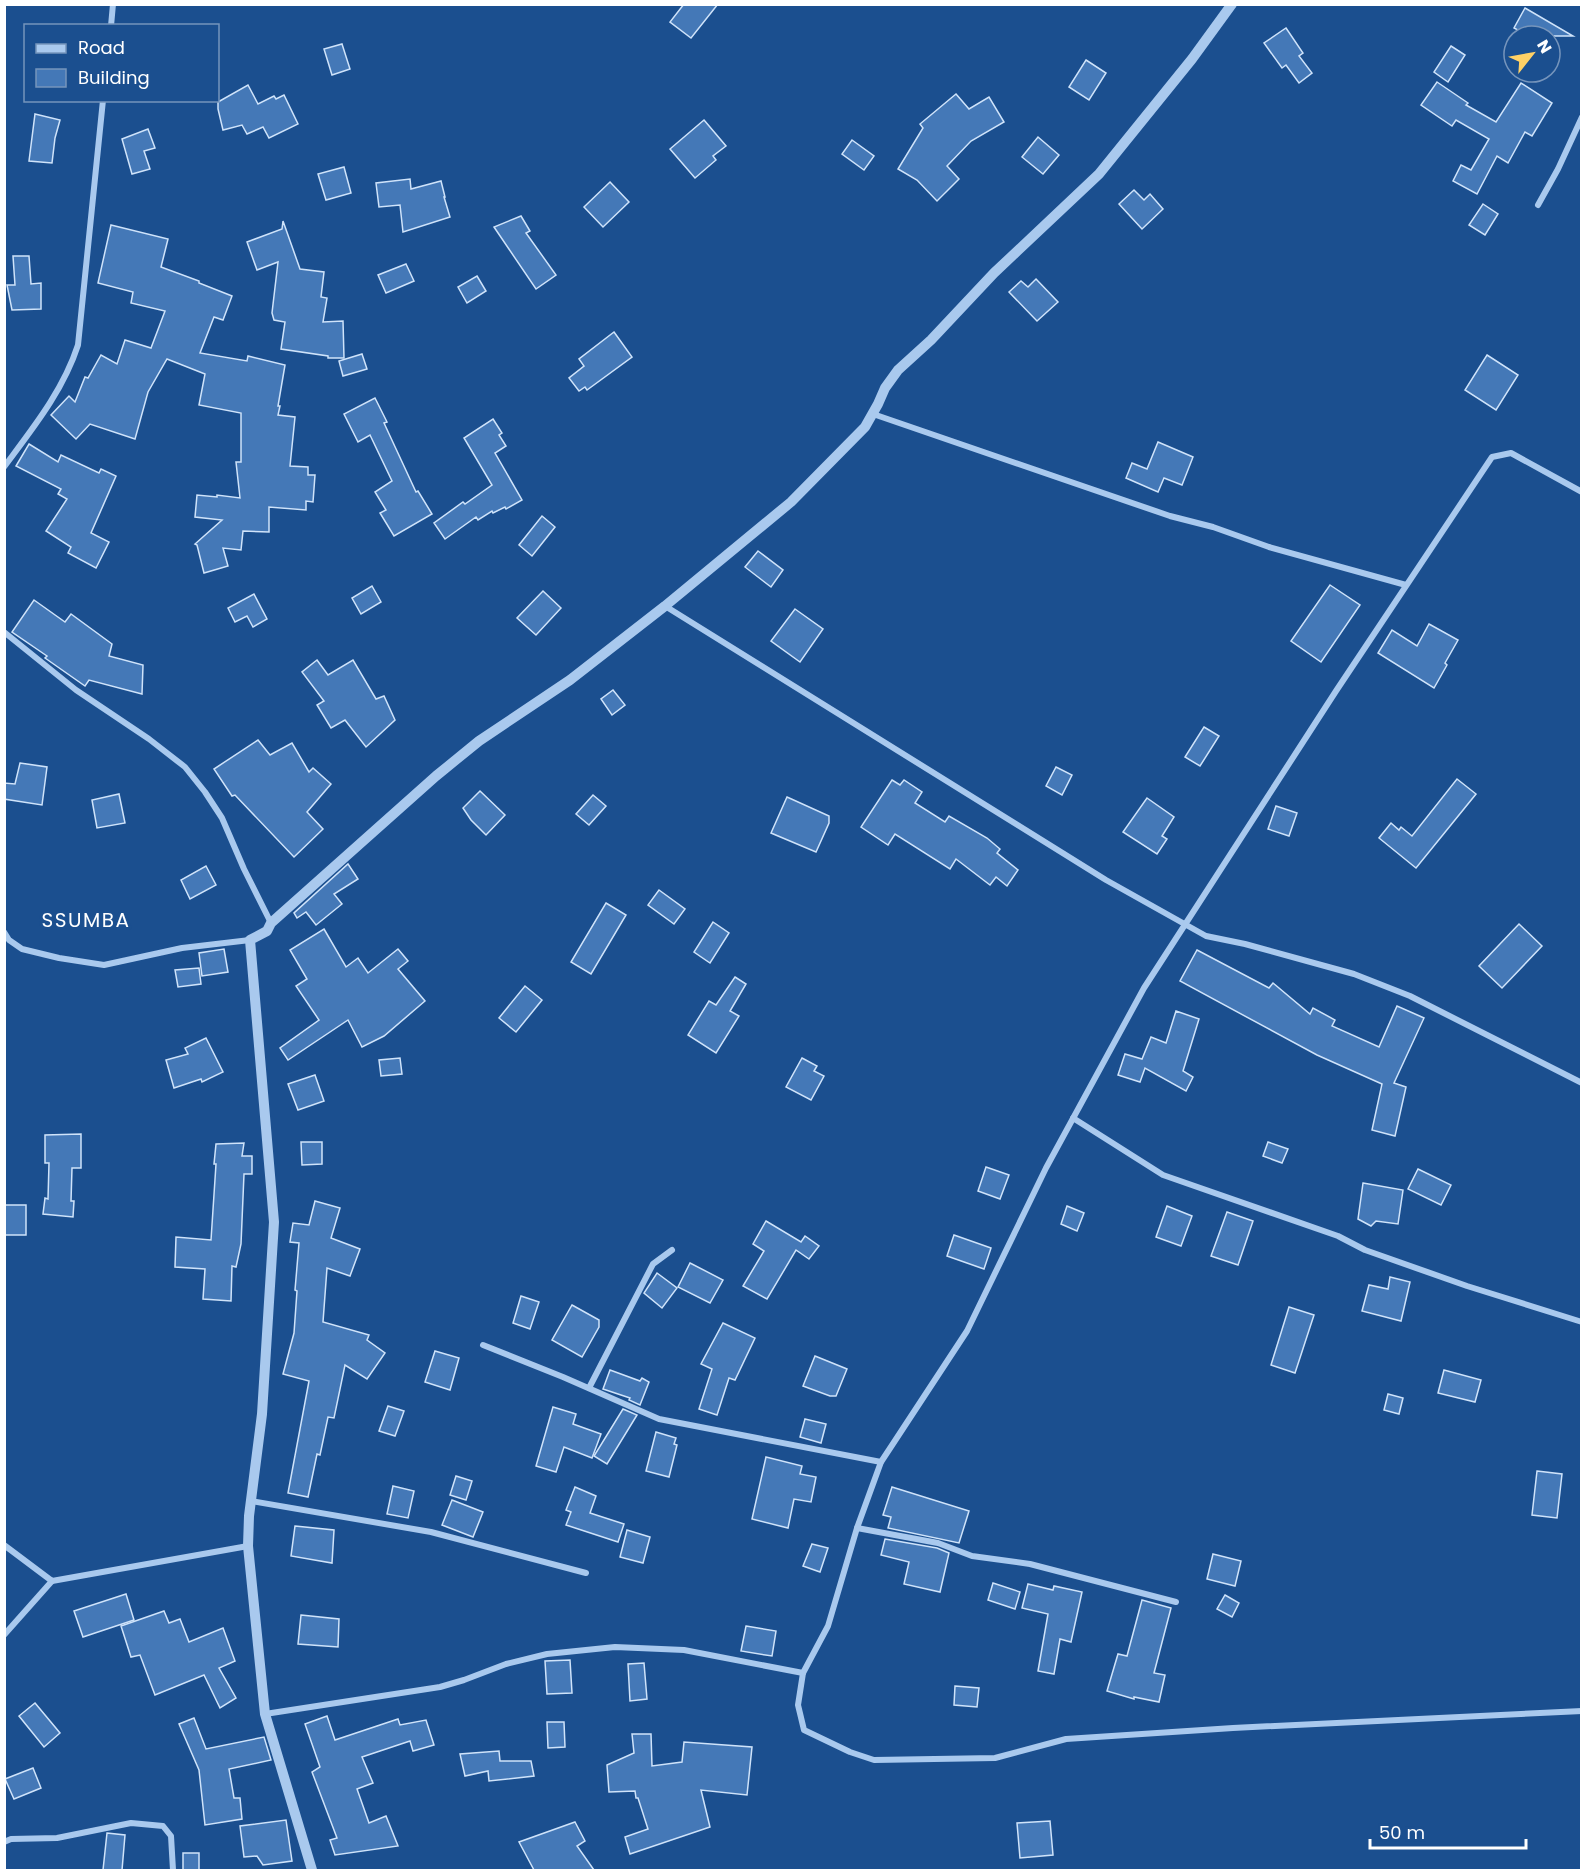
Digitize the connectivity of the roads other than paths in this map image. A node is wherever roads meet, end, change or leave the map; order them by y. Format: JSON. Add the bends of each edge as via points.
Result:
{"nodes":[{"id":1,"x":113,"y":4,"type":"edge"},
{"id":2,"x":1232,"y":4,"type":"edge"},
{"id":3,"x":111,"y":24,"type":"edge"},
{"id":4,"x":103,"y":102,"type":"edge"},
{"id":5,"x":1581,"y":117,"type":"edge"},
{"id":6,"x":1538,"y":204,"type":"dead end"},
{"id":7,"x":873,"y":414,"type":"junction"},
{"id":8,"x":4,"y":467,"type":"edge"},
{"id":9,"x":1581,"y":492,"type":"edge"},
{"id":10,"x":1406,"y":585,"type":"junction"},
{"id":11,"x":665,"y":606,"type":"junction"},
{"id":12,"x":4,"y":633,"type":"edge"},
{"id":13,"x":271,"y":923,"type":"junction"},
{"id":14,"x":1185,"y":924,"type":"junction"},
{"id":15,"x":4,"y":932,"type":"edge"},
{"id":16,"x":250,"y":940,"type":"junction"},
{"id":17,"x":1581,"y":1083,"type":"edge"},
{"id":18,"x":1073,"y":1118,"type":"junction"},
{"id":19,"x":672,"y":1250,"type":"dead end"},
{"id":20,"x":1581,"y":1322,"type":"edge"},
{"id":21,"x":483,"y":1345,"type":"dead end"},
{"id":22,"x":589,"y":1388,"type":"junction"},
{"id":23,"x":881,"y":1462,"type":"junction"},
{"id":24,"x":251,"y":1501,"type":"junction"},
{"id":25,"x":857,"y":1528,"type":"junction"},
{"id":26,"x":4,"y":1545,"type":"edge"},
{"id":27,"x":248,"y":1546,"type":"junction"},
{"id":28,"x":586,"y":1573,"type":"dead end"},
{"id":29,"x":52,"y":1581,"type":"junction"},
{"id":30,"x":1176,"y":1602,"type":"dead end"},
{"id":31,"x":4,"y":1635,"type":"edge"},
{"id":32,"x":803,"y":1673,"type":"junction"},
{"id":33,"x":1581,"y":1711,"type":"edge"},
{"id":34,"x":266,"y":1714,"type":"junction"},
{"id":35,"x":4,"y":1842,"type":"edge"},
{"id":36,"x":173,"y":1870,"type":"edge"},
{"id":37,"x":312,"y":1870,"type":"edge"}],
"edges":[{"from":1,"to":3,"type":"street"},
{"from":2,"to":7,"type":"street","via":[[1099,174],[898,370]]},
{"from":4,"to":8,"type":"street","via":[[78,345],[71,367],[45,411]]},
{"from":5,"to":6,"type":"street"},
{"from":7,"to":10,"type":"street","via":[[1170,516]]},
{"from":7,"to":11,"type":"street","via":[[865,427],[791,502]]},
{"from":9,"to":10,"type":"street","via":[[1511,453],[1492,457]]},
{"from":10,"to":14,"type":"street"},
{"from":11,"to":13,"type":"street","via":[[570,680],[479,741]]},
{"from":11,"to":14,"type":"street","via":[[1106,880]]},
{"from":12,"to":13,"type":"street","via":[[185,767],[222,818]]},
{"from":13,"to":16,"type":"street","via":[[267,931]]},
{"from":14,"to":17,"type":"street","via":[[1206,936],[1354,974],[1410,996]]},
{"from":14,"to":18,"type":"street","via":[[1144,988]]},
{"from":15,"to":16,"type":"street","via":[[22,949],[104,965],[182,948]]},
{"from":16,"to":24,"type":"street","via":[[274,1221],[262,1414]]},
{"from":18,"to":20,"type":"street","via":[[1163,1175],[1338,1236],[1375,1254]]},
{"from":18,"to":23,"type":"street","via":[[967,1331]]},
{"from":19,"to":22,"type":"street","via":[[653,1264]]},
{"from":21,"to":22,"type":"street"},
{"from":22,"to":23,"type":"street","via":[[659,1419]]},
{"from":23,"to":25,"type":"street"},
{"from":24,"to":27,"type":"street"},
{"from":24,"to":28,"type":"street","via":[[431,1532]]},
{"from":25,"to":30,"type":"street","via":[[938,1543],[972,1556],[1030,1564]]},
{"from":25,"to":32,"type":"street","via":[[828,1626]]},
{"from":26,"to":29,"type":"street"},
{"from":27,"to":29,"type":"street"},
{"from":27,"to":34,"type":"street"},
{"from":29,"to":31,"type":"street"},
{"from":32,"to":33,"type":"street","via":[[798,1705],[804,1730],[874,1760],[995,1758],[1066,1739]]},
{"from":32,"to":34,"type":"street","via":[[684,1650],[615,1647],[547,1654],[440,1687]]},
{"from":34,"to":37,"type":"street"},
{"from":35,"to":36,"type":"street","via":[[57,1838],[131,1823],[164,1826],[171,1836]]}]}
